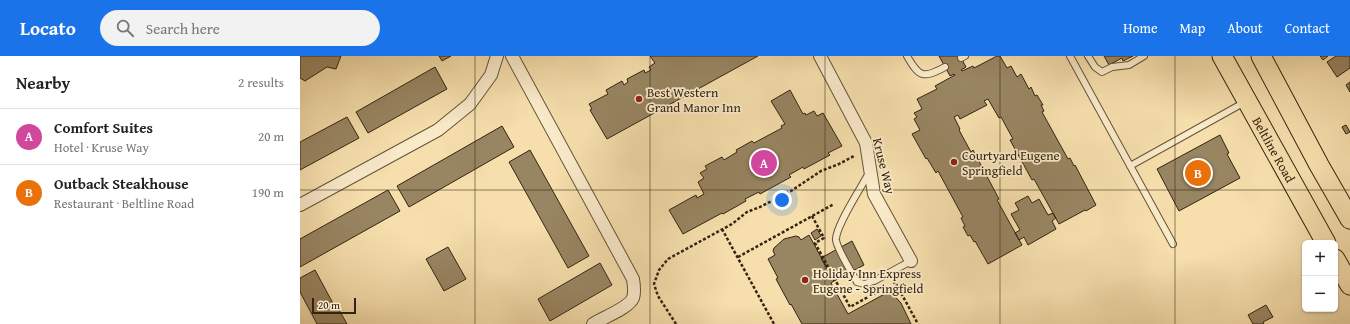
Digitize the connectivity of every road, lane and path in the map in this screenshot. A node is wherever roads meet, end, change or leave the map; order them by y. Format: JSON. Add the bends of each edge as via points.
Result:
{"nodes":[{"id":1,"x":497,"y":56,"type":"edge"},
{"id":2,"x":512,"y":56,"type":"edge"},
{"id":3,"x":820,"y":56,"type":"edge"},
{"id":4,"x":907,"y":56,"type":"edge"},
{"id":5,"x":1070,"y":56,"type":"edge"},
{"id":6,"x":1088,"y":56,"type":"edge"},
{"id":7,"x":1144,"y":56,"type":"edge"},
{"id":8,"x":1222,"y":56,"type":"edge"},
{"id":9,"x":1261,"y":56,"type":"edge"},
{"id":10,"x":945,"y":67,"type":"dead end"},
{"id":11,"x":1246,"y":101,"type":"junction"},
{"id":12,"x":856,"y":154,"type":"dead end"},
{"id":13,"x":1130,"y":166,"type":"junction"},
{"id":14,"x":870,"y":171,"type":"junction"},
{"id":15,"x":834,"y":204,"type":"dead end"},
{"id":16,"x":300,"y":206,"type":"edge"},
{"id":17,"x":1350,"y":219,"type":"edge"},
{"id":18,"x":722,"y":229,"type":"junction"},
{"id":19,"x":1324,"y":240,"type":"edge"},
{"id":20,"x":1173,"y":244,"type":"dead end"},
{"id":21,"x":738,"y":257,"type":"junction"},
{"id":22,"x":911,"y":261,"type":"joint"},
{"id":23,"x":1338,"y":264,"type":"edge"},
{"id":24,"x":1350,"y":285,"type":"edge"},
{"id":25,"x":592,"y":324,"type":"edge"},
{"id":26,"x":676,"y":324,"type":"edge"},
{"id":27,"x":774,"y":324,"type":"edge"}],
"edges":[{"from":1,"to":16,"type":"street","via":[[491,75],[470,104],[438,130]]},
{"from":2,"to":25,"type":"street","via":[[633,278],[635,288],[633,298],[628,304]]},
{"from":3,"to":14,"type":"street","name":"Kruse Way","via":[[866,143]]},
{"from":4,"to":10,"type":"lane","via":[[914,69],[923,74],[933,74]]},
{"from":5,"to":13,"type":"lane"},
{"from":6,"to":7,"type":"lane","via":[[1102,72],[1112,67],[1129,65]]},
{"from":8,"to":11,"type":"main road","name":"Beltline Road"},
{"from":9,"to":17,"type":"main road"},
{"from":11,"to":13,"type":"lane"},
{"from":11,"to":19,"type":"main road","name":"Beltline Road"},
{"from":12,"to":18,"type":"path","via":[[840,164],[821,171],[791,191],[747,212]]},
{"from":13,"to":20,"type":"lane"},
{"from":14,"to":22,"type":"street","name":"Kruse Way","via":[[874,194]]},
{"from":14,"to":22,"type":"lane","via":[[839,227],[836,241],[838,248],[857,282],[864,284]]},
{"from":15,"to":21,"type":"path"},
{"from":18,"to":21,"type":"path"},
{"from":18,"to":26,"type":"path","via":[[668,259],[659,270],[654,284],[655,289]]},
{"from":21,"to":27,"type":"path"},
{"from":23,"to":24,"type":"main road"}]}
